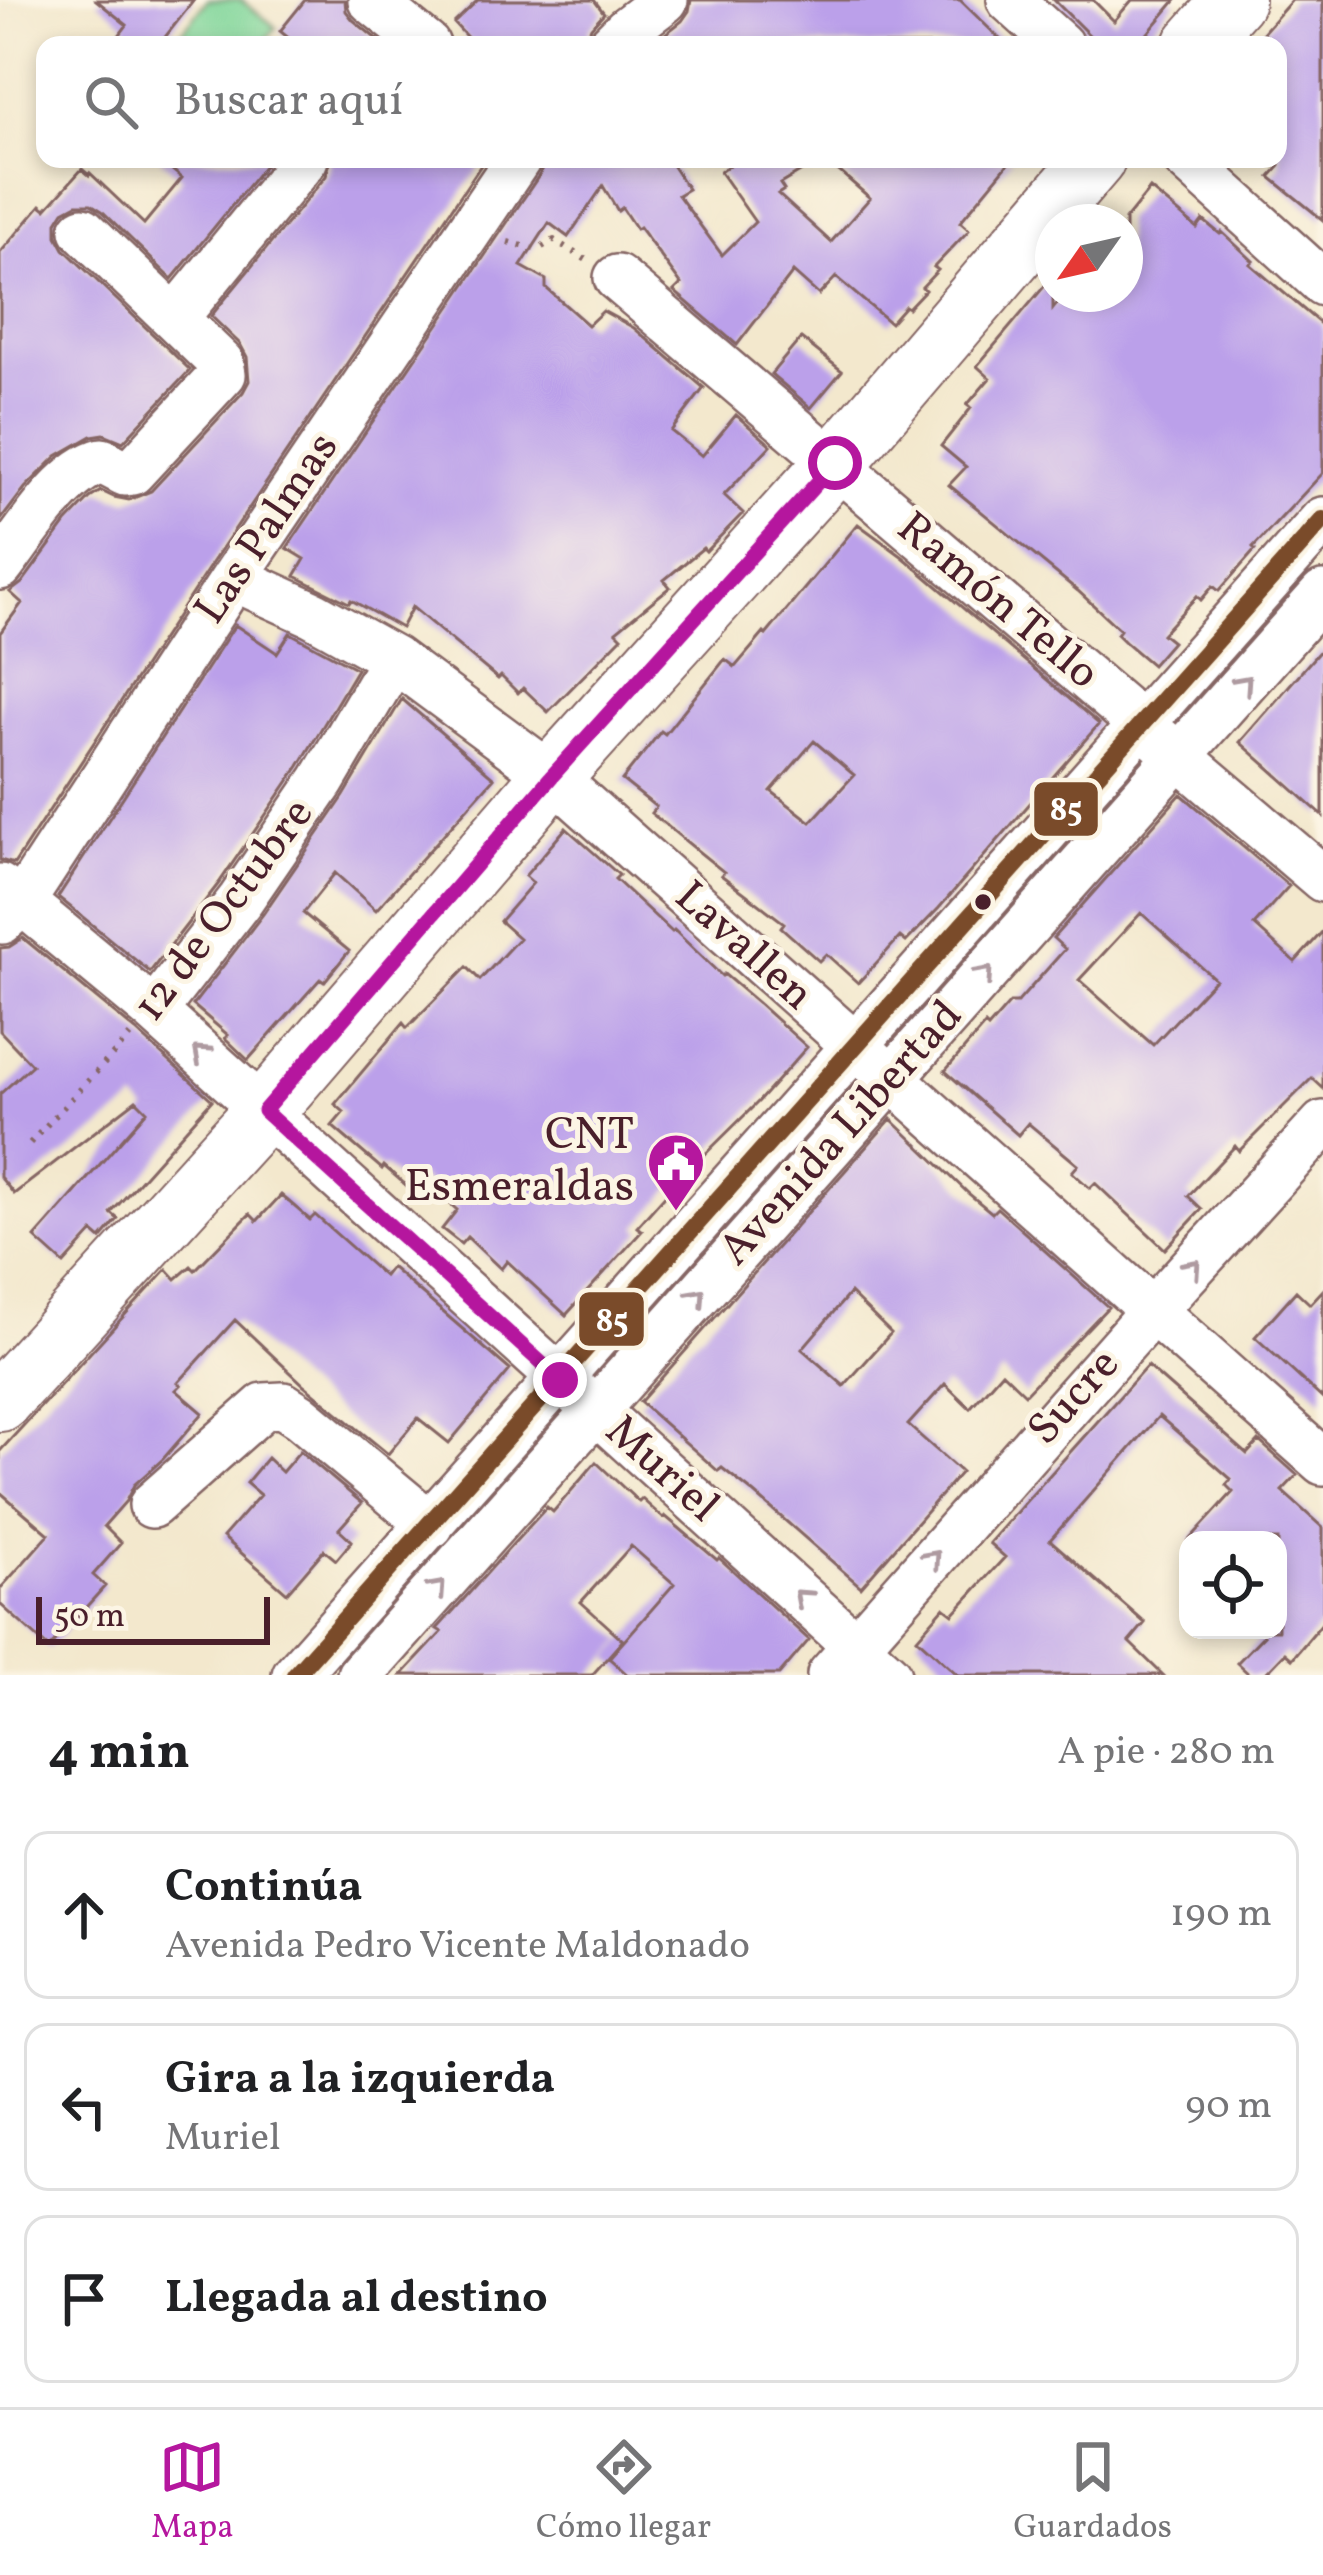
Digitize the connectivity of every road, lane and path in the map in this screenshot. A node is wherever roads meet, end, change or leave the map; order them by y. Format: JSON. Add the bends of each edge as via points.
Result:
{"nodes":[{"id":1,"x":370,"y":0,"type":"edge"},
{"id":2,"x":665,"y":0,"type":"edge"},
{"id":3,"x":1234,"y":0,"type":"edge"},
{"id":4,"x":1023,"y":4,"type":"edge"},
{"id":5,"x":614,"y":24,"type":"edge"},
{"id":6,"x":417,"y":30,"type":"edge"},
{"id":7,"x":1052,"y":36,"type":"edge"},
{"id":8,"x":1203,"y":36,"type":"edge"},
{"id":9,"x":298,"y":168,"type":"edge"},
{"id":10,"x":512,"y":168,"type":"edge"},
{"id":11,"x":1088,"y":168,"type":"edge"},
{"id":12,"x":1196,"y":168,"type":"edge"},
{"id":13,"x":83,"y":230,"type":"dead end"},
{"id":14,"x":470,"y":231,"type":"junction"},
{"id":15,"x":617,"y":278,"type":"joint"},
{"id":16,"x":1323,"y":283,"type":"edge"},
{"id":17,"x":176,"y":317,"type":"junction"},
{"id":18,"x":835,"y":463,"type":"junction"},
{"id":19,"x":1323,"y":520,"type":"edge"},
{"id":20,"x":0,"y":567,"type":"edge"},
{"id":21,"x":234,"y":578,"type":"junction"},
{"id":22,"x":1323,"y":594,"type":"edge"},
{"id":23,"x":394,"y":658,"type":"junction"},
{"id":24,"x":1142,"y":724,"type":"junction"},
{"id":25,"x":1178,"y":756,"type":"junction"},
{"id":26,"x":552,"y":776,"type":"junction"},
{"id":27,"x":1323,"y":879,"type":"edge"},
{"id":28,"x":7,"y":904,"type":"edge"},
{"id":29,"x":154,"y":1011,"type":"junction"},
{"id":30,"x":855,"y":1047,"type":"junction"},
{"id":31,"x":891,"y":1079,"type":"junction"},
{"id":32,"x":264,"y":1111,"type":"junction"},
{"id":33,"x":1323,"y":1124,"type":"edge"},
{"id":34,"x":30,"y":1143,"type":"dead end"},
{"id":35,"x":1154,"y":1310,"type":"junction"},
{"id":36,"x":560,"y":1380,"type":"junction"},
{"id":37,"x":0,"y":1400,"type":"edge"},
{"id":38,"x":595,"y":1411,"type":"junction"},
{"id":39,"x":1323,"y":1462,"type":"edge"},
{"id":40,"x":152,"y":1505,"type":"dead end"},
{"id":41,"x":431,"y":1525,"type":"junction"},
{"id":42,"x":858,"y":1665,"type":"edge"},
{"id":43,"x":295,"y":1675,"type":"edge"},
{"id":44,"x":360,"y":1675,"type":"edge"}],
"edges":[{"from":1,"to":6,"type":"street"},
{"from":2,"to":5,"type":"street"},
{"from":3,"to":8,"type":"main road"},
{"from":4,"to":7,"type":"street"},
{"from":9,"to":17,"type":"street"},
{"from":10,"to":14,"type":"street","name":"Las Palmas"},
{"from":11,"to":18,"type":"main road"},
{"from":12,"to":16,"type":"street"},
{"from":13,"to":17,"type":"street"},
{"from":14,"to":15,"type":"path","via":[[537,250],[554,240]]},
{"from":14,"to":21,"type":"street","name":"Las Palmas"},
{"from":15,"to":18,"type":"street","name":"Ramón Tello"},
{"from":17,"to":20,"type":"street","via":[[221,362],[220,378],[132,472],[102,461],[86,467]]},
{"from":18,"to":24,"type":"street","name":"Ramón Tello"},
{"from":18,"to":26,"type":"main road"},
{"from":19,"to":24,"type":"street","name":"Avenida Libertad"},
{"from":21,"to":23,"type":"street","name":"Lavallen"},
{"from":21,"to":28,"type":"street","name":"Las Palmas"},
{"from":25,"to":22,"type":"street","name":"Avenida Libertad","one_way":true},
{"from":23,"to":26,"type":"street","name":"Lavallen"},
{"from":23,"to":29,"type":"street","name":"12 de Octubre","via":[[242,899]]},
{"from":24,"to":25,"type":"street","name":"Ramón Tello"},
{"from":24,"to":30,"type":"street","name":"Avenida Libertad"},
{"from":25,"to":27,"type":"street","name":"Ramón Tello"},
{"from":31,"to":25,"type":"street","name":"Avenida Libertad","one_way":true},
{"from":26,"to":30,"type":"street","name":"Lavallen"},
{"from":26,"to":32,"type":"main road"},
{"from":28,"to":29,"type":"street","name":"Muriel"},
{"from":32,"to":29,"type":"street","name":"Muriel","one_way":true},
{"from":29,"to":34,"type":"path","name":"12 de Octubre"},
{"from":30,"to":31,"type":"street","name":"Lavallen"},
{"from":30,"to":36,"type":"street","name":"Avenida Libertad"},
{"from":31,"to":35,"type":"street","name":"Lavallen"},
{"from":38,"to":31,"type":"street","name":"Avenida Libertad","one_way":true},
{"from":32,"to":36,"type":"street","name":"Muriel"},
{"from":32,"to":37,"type":"main road"},
{"from":35,"to":33,"type":"street","name":"Sucre","one_way":true},
{"from":35,"to":39,"type":"street","name":"Lavallen"},
{"from":42,"to":35,"type":"street","name":"Sucre","one_way":true},
{"from":36,"to":38,"type":"street","name":"Muriel"},
{"from":36,"to":41,"type":"street","name":"Avenida Libertad"},
{"from":42,"to":38,"type":"street","name":"Muriel","one_way":true},
{"from":44,"to":38,"type":"street","name":"Avenida Libertad","one_way":true},
{"from":40,"to":41,"type":"street","via":[[264,1406],[283,1406]]},
{"from":41,"to":43,"type":"street","name":"Avenida Libertad"}]}
